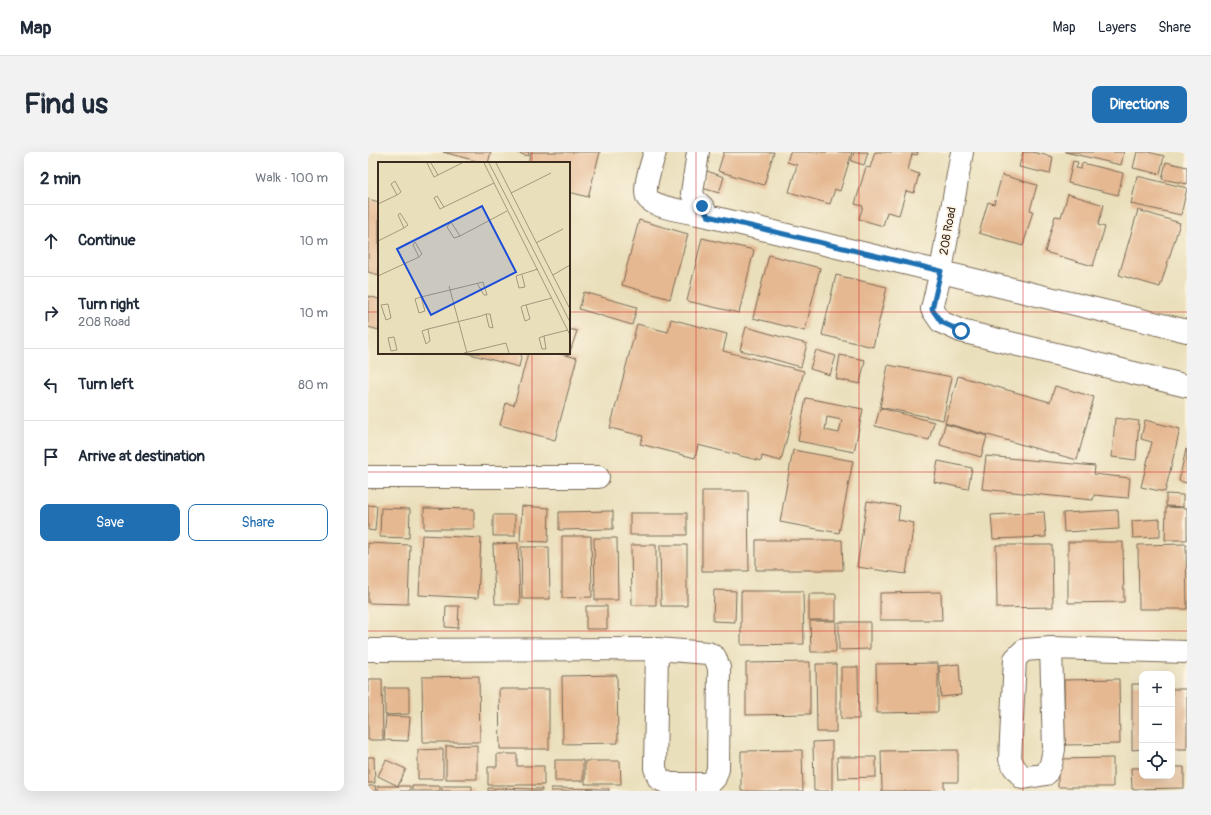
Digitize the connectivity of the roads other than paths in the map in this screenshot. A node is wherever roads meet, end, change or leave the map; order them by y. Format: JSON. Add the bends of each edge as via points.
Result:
{"nodes":[{"id":1,"x":655,"y":152,"type":"edge"},
{"id":2,"x":698,"y":152,"type":"edge"},
{"id":3,"x":962,"y":152,"type":"edge"},
{"id":4,"x":708,"y":216,"type":"junction"},
{"id":5,"x":941,"y":271,"type":"junction"},
{"id":6,"x":1187,"y":331,"type":"edge"},
{"id":7,"x":1187,"y":386,"type":"edge"},
{"id":8,"x":368,"y":477,"type":"edge"},
{"id":9,"x":598,"y":477,"type":"dead end"},
{"id":10,"x":1051,"y":648,"type":"junction"},
{"id":11,"x":368,"y":650,"type":"edge"},
{"id":12,"x":657,"y":650,"type":"junction"},
{"id":13,"x":1187,"y":652,"type":"edge"}],
"edges":[{"from":1,"to":4,"type":"street","via":[[647,184],[648,199],[661,206]]},
{"from":2,"to":4,"type":"street","via":[[692,193]]},
{"from":3,"to":5,"type":"street","name":"208 Road"},
{"from":4,"to":5,"type":"street"},
{"from":5,"to":6,"type":"street"},
{"from":5,"to":7,"type":"street","name":"208 Road","via":[[932,309],[941,322],[961,331]]},
{"from":8,"to":9,"type":"street"},
{"from":10,"to":10,"type":"street","via":[[1024,650],[1015,659],[1010,759],[1023,778],[1046,774],[1051,764],[1054,749]]},
{"from":10,"to":13,"type":"street"},
{"from":11,"to":12,"type":"street"},
{"from":12,"to":12,"type":"street","via":[[708,653],[715,658],[718,668],[718,769],[710,784],[670,784],[659,779],[655,768]]}]}
